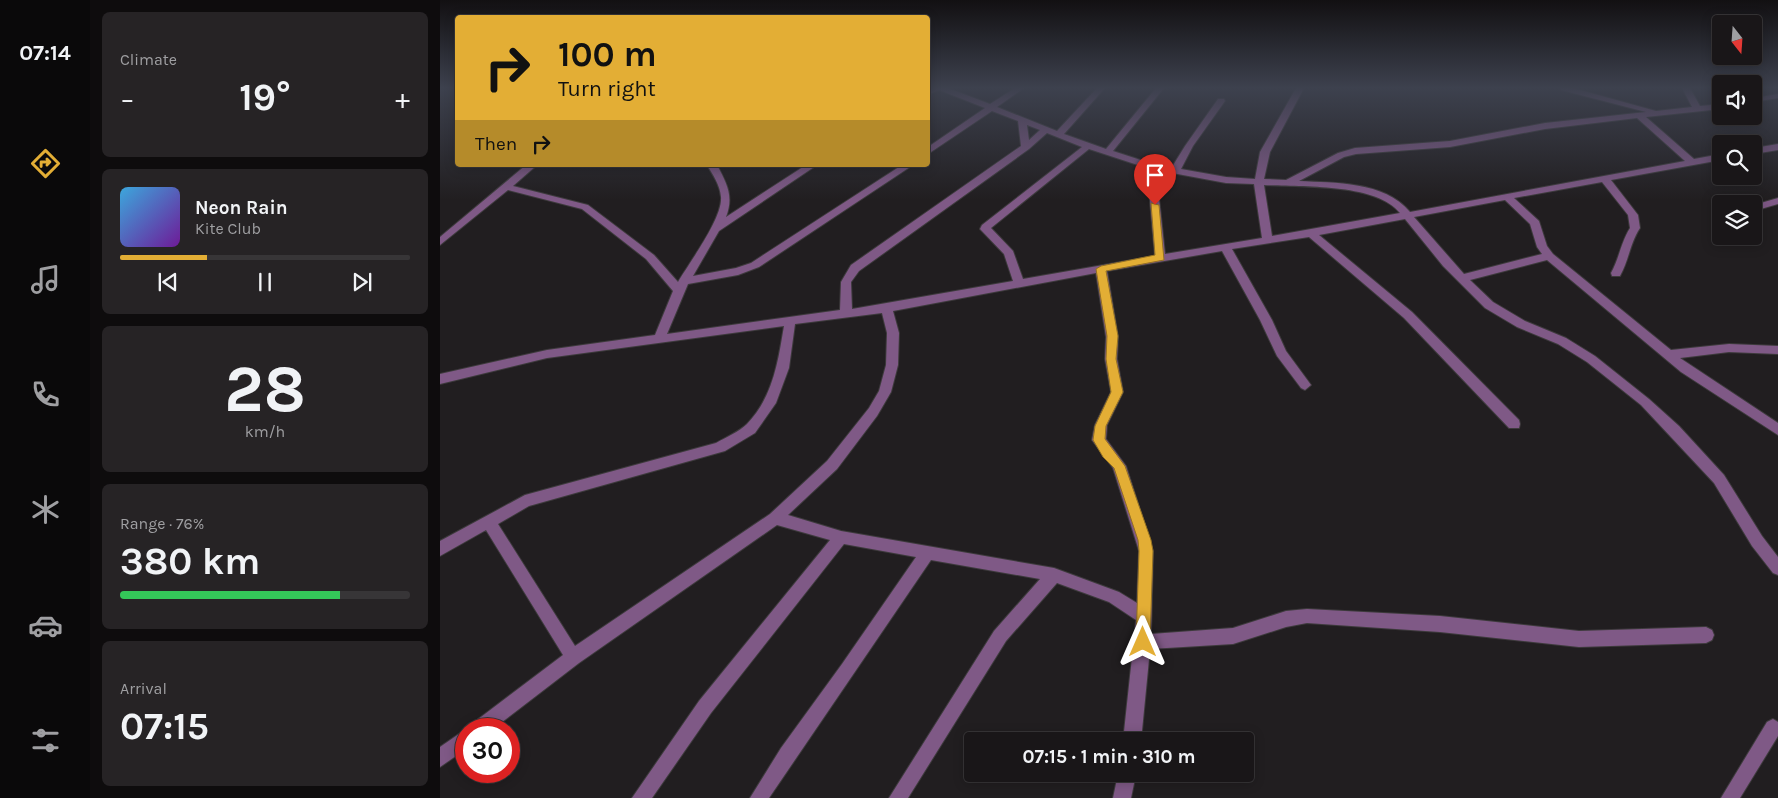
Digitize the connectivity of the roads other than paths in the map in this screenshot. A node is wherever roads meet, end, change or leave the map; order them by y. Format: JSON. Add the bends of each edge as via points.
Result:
{"nodes":[{"id":1,"x":965,"y":125,"type":"edge"},
{"id":2,"x":1023,"y":125,"type":"edge"},
{"id":3,"x":1037,"y":125,"type":"edge"},
{"id":4,"x":1067,"y":125,"type":"edge"},
{"id":5,"x":1130,"y":125,"type":"edge"},
{"id":6,"x":1203,"y":125,"type":"edge"},
{"id":7,"x":1280,"y":125,"type":"edge"},
{"id":8,"x":1551,"y":125,"type":"edge"},
{"id":9,"x":1650,"y":125,"type":"edge"},
{"id":10,"x":1047,"y":129,"type":"junction"},
{"id":11,"x":1059,"y":134,"type":"junction"},
{"id":12,"x":1088,"y":146,"type":"junction"},
{"id":13,"x":1026,"y":147,"type":"junction"},
{"id":14,"x":1778,"y":147,"type":"edge"},
{"id":15,"x":930,"y":149,"type":"edge"},
{"id":16,"x":1762,"y":150,"type":"edge"},
{"id":17,"x":1762,"y":151,"type":"edge"},
{"id":18,"x":1108,"y":152,"type":"junction"},
{"id":19,"x":1712,"y":159,"type":"edge"},
{"id":20,"x":1778,"y":159,"type":"edge"},
{"id":21,"x":1692,"y":162,"type":"junction"},
{"id":22,"x":1151,"y":166,"type":"junction"},
{"id":23,"x":530,"y":167,"type":"edge"},
{"id":24,"x":713,"y":167,"type":"edge"},
{"id":25,"x":809,"y":167,"type":"edge"},
{"id":26,"x":905,"y":167,"type":"edge"},
{"id":27,"x":1175,"y":171,"type":"junction"},
{"id":28,"x":1604,"y":178,"type":"junction"},
{"id":29,"x":1288,"y":182,"type":"junction"},
{"id":30,"x":1258,"y":183,"type":"junction"},
{"id":31,"x":506,"y":187,"type":"junction"},
{"id":32,"x":1506,"y":196,"type":"junction"},
{"id":33,"x":1778,"y":201,"type":"edge"},
{"id":34,"x":1762,"y":206,"type":"edge"},
{"id":35,"x":1408,"y":214,"type":"junction"},
{"id":36,"x":715,"y":229,"type":"junction"},
{"id":37,"x":1310,"y":233,"type":"junction"},
{"id":38,"x":1267,"y":240,"type":"junction"},
{"id":39,"x":440,"y":242,"type":"edge"},
{"id":40,"x":1225,"y":247,"type":"junction"},
{"id":41,"x":1549,"y":256,"type":"junction"},
{"id":42,"x":1160,"y":258,"type":"junction"},
{"id":43,"x":1101,"y":269,"type":"junction"},
{"id":44,"x":1616,"y":273,"type":"dead end"},
{"id":45,"x":1462,"y":278,"type":"junction"},
{"id":46,"x":685,"y":281,"type":"junction"},
{"id":47,"x":1019,"y":283,"type":"junction"},
{"id":48,"x":679,"y":291,"type":"junction"},
{"id":49,"x":887,"y":308,"type":"junction"},
{"id":50,"x":846,"y":313,"type":"junction"},
{"id":51,"x":790,"y":321,"type":"junction"},
{"id":52,"x":660,"y":337,"type":"junction"},
{"id":53,"x":1778,"y":350,"type":"edge"},
{"id":54,"x":1668,"y":355,"type":"junction"},
{"id":55,"x":440,"y":379,"type":"edge"},
{"id":56,"x":1306,"y":385,"type":"dead end"},
{"id":57,"x":1514,"y":424,"type":"dead end"},
{"id":58,"x":1778,"y":430,"type":"edge"},
{"id":59,"x":775,"y":518,"type":"junction"},
{"id":60,"x":488,"y":521,"type":"junction"},
{"id":61,"x":841,"y":537,"type":"junction"},
{"id":62,"x":440,"y":550,"type":"edge"},
{"id":63,"x":927,"y":553,"type":"junction"},
{"id":64,"x":1778,"y":568,"type":"edge"},
{"id":65,"x":1054,"y":574,"type":"junction"},
{"id":66,"x":1143,"y":616,"type":"junction"},
{"id":67,"x":1706,"y":635,"type":"dead end"},
{"id":68,"x":1143,"y":642,"type":"junction"},
{"id":69,"x":573,"y":656,"type":"junction"},
{"id":70,"x":493,"y":718,"type":"edge"},
{"id":71,"x":1773,"y":728,"type":"dead end"},
{"id":72,"x":1133,"y":732,"type":"edge"},
{"id":73,"x":455,"y":746,"type":"edge"},
{"id":74,"x":440,"y":758,"type":"edge"},
{"id":75,"x":1125,"y":782,"type":"edge"},
{"id":76,"x":641,"y":798,"type":"edge"},
{"id":77,"x":759,"y":798,"type":"edge"},
{"id":78,"x":898,"y":798,"type":"edge"},
{"id":79,"x":1122,"y":798,"type":"edge"},
{"id":80,"x":1730,"y":798,"type":"edge"}],
"edges":[{"from":1,"to":15,"type":"street"},
{"from":2,"to":13,"type":"street"},
{"from":3,"to":10,"type":"street"},
{"from":4,"to":11,"type":"street"},
{"from":5,"to":18,"type":"street"},
{"from":6,"to":27,"type":"street"},
{"from":7,"to":30,"type":"street","via":[[1265,152]]},
{"from":8,"to":29,"type":"street","via":[[1450,144],[1354,151]]},
{"from":9,"to":21,"type":"street"},
{"from":10,"to":11,"type":"street"},
{"from":10,"to":13,"type":"street"},
{"from":11,"to":12,"type":"street"},
{"from":12,"to":18,"type":"street"},
{"from":12,"to":47,"type":"street","via":[[986,227],[1008,253]]},
{"from":13,"to":50,"type":"street","via":[[855,268],[846,282]]},
{"from":14,"to":16,"type":"street"},
{"from":17,"to":20,"type":"street"},
{"from":18,"to":22,"type":"street"},
{"from":19,"to":21,"type":"street"},
{"from":21,"to":28,"type":"street"},
{"from":22,"to":27,"type":"street"},
{"from":22,"to":42,"type":"street"},
{"from":23,"to":31,"type":"street"},
{"from":24,"to":36,"type":"street","via":[[726,199]]},
{"from":25,"to":36,"type":"street"},
{"from":26,"to":46,"type":"street","via":[[755,265]]},
{"from":27,"to":30,"type":"street"},
{"from":28,"to":32,"type":"street"},
{"from":28,"to":44,"type":"street","via":[[1635,222]]},
{"from":29,"to":30,"type":"street"},
{"from":29,"to":35,"type":"street","via":[[1369,191],[1398,204]]},
{"from":30,"to":38,"type":"street"},
{"from":31,"to":39,"type":"street"},
{"from":31,"to":48,"type":"street","via":[[585,207],[650,257]]},
{"from":32,"to":35,"type":"street"},
{"from":32,"to":41,"type":"street","via":[[1535,223],[1542,247]]},
{"from":33,"to":34,"type":"street"},
{"from":35,"to":37,"type":"street"},
{"from":35,"to":45,"type":"street"},
{"from":36,"to":46,"type":"street"},
{"from":37,"to":38,"type":"street"},
{"from":37,"to":57,"type":"street","via":[[1408,315]]},
{"from":38,"to":40,"type":"street"},
{"from":40,"to":42,"type":"street"},
{"from":40,"to":56,"type":"street","via":[[1281,352]]},
{"from":41,"to":45,"type":"street"},
{"from":41,"to":54,"type":"street"},
{"from":42,"to":43,"type":"street"},
{"from":43,"to":47,"type":"street"},
{"from":43,"to":66,"type":"street","via":[[1117,392],[1100,426],[1099,440],[1119,466],[1144,540]]},
{"from":45,"to":64,"type":"street","via":[[1489,305],[1591,359],[1645,402],[1720,479],[1756,541]]},
{"from":46,"to":48,"type":"street"},
{"from":47,"to":49,"type":"street"},
{"from":48,"to":52,"type":"street"},
{"from":49,"to":50,"type":"street"},
{"from":49,"to":59,"type":"street","via":[[894,333],[892,365],[885,392],[832,465]]},
{"from":50,"to":51,"type":"street"},
{"from":51,"to":52,"type":"street"},
{"from":51,"to":60,"type":"street","via":[[783,368],[770,402],[750,430],[720,447],[525,502]]},
{"from":52,"to":55,"type":"street","via":[[537,356]]},
{"from":53,"to":54,"type":"street","via":[[1729,348]]},
{"from":54,"to":58,"type":"street"},
{"from":59,"to":61,"type":"street"},
{"from":59,"to":69,"type":"street"},
{"from":60,"to":62,"type":"street"},
{"from":60,"to":69,"type":"street"},
{"from":61,"to":63,"type":"street"},
{"from":61,"to":76,"type":"street","via":[[706,708]]},
{"from":63,"to":65,"type":"street"},
{"from":63,"to":77,"type":"street"},
{"from":65,"to":66,"type":"street","via":[[1114,597]]},
{"from":65,"to":78,"type":"street","via":[[986,656],[968,690]]},
{"from":66,"to":68,"type":"street"},
{"from":67,"to":68,"type":"street","via":[[1579,639],[1440,624],[1315,616],[1286,619],[1233,636]]},
{"from":68,"to":72,"type":"street"},
{"from":69,"to":70,"type":"street"},
{"from":71,"to":80,"type":"street"},
{"from":73,"to":74,"type":"street"},
{"from":75,"to":79,"type":"street"}]}
